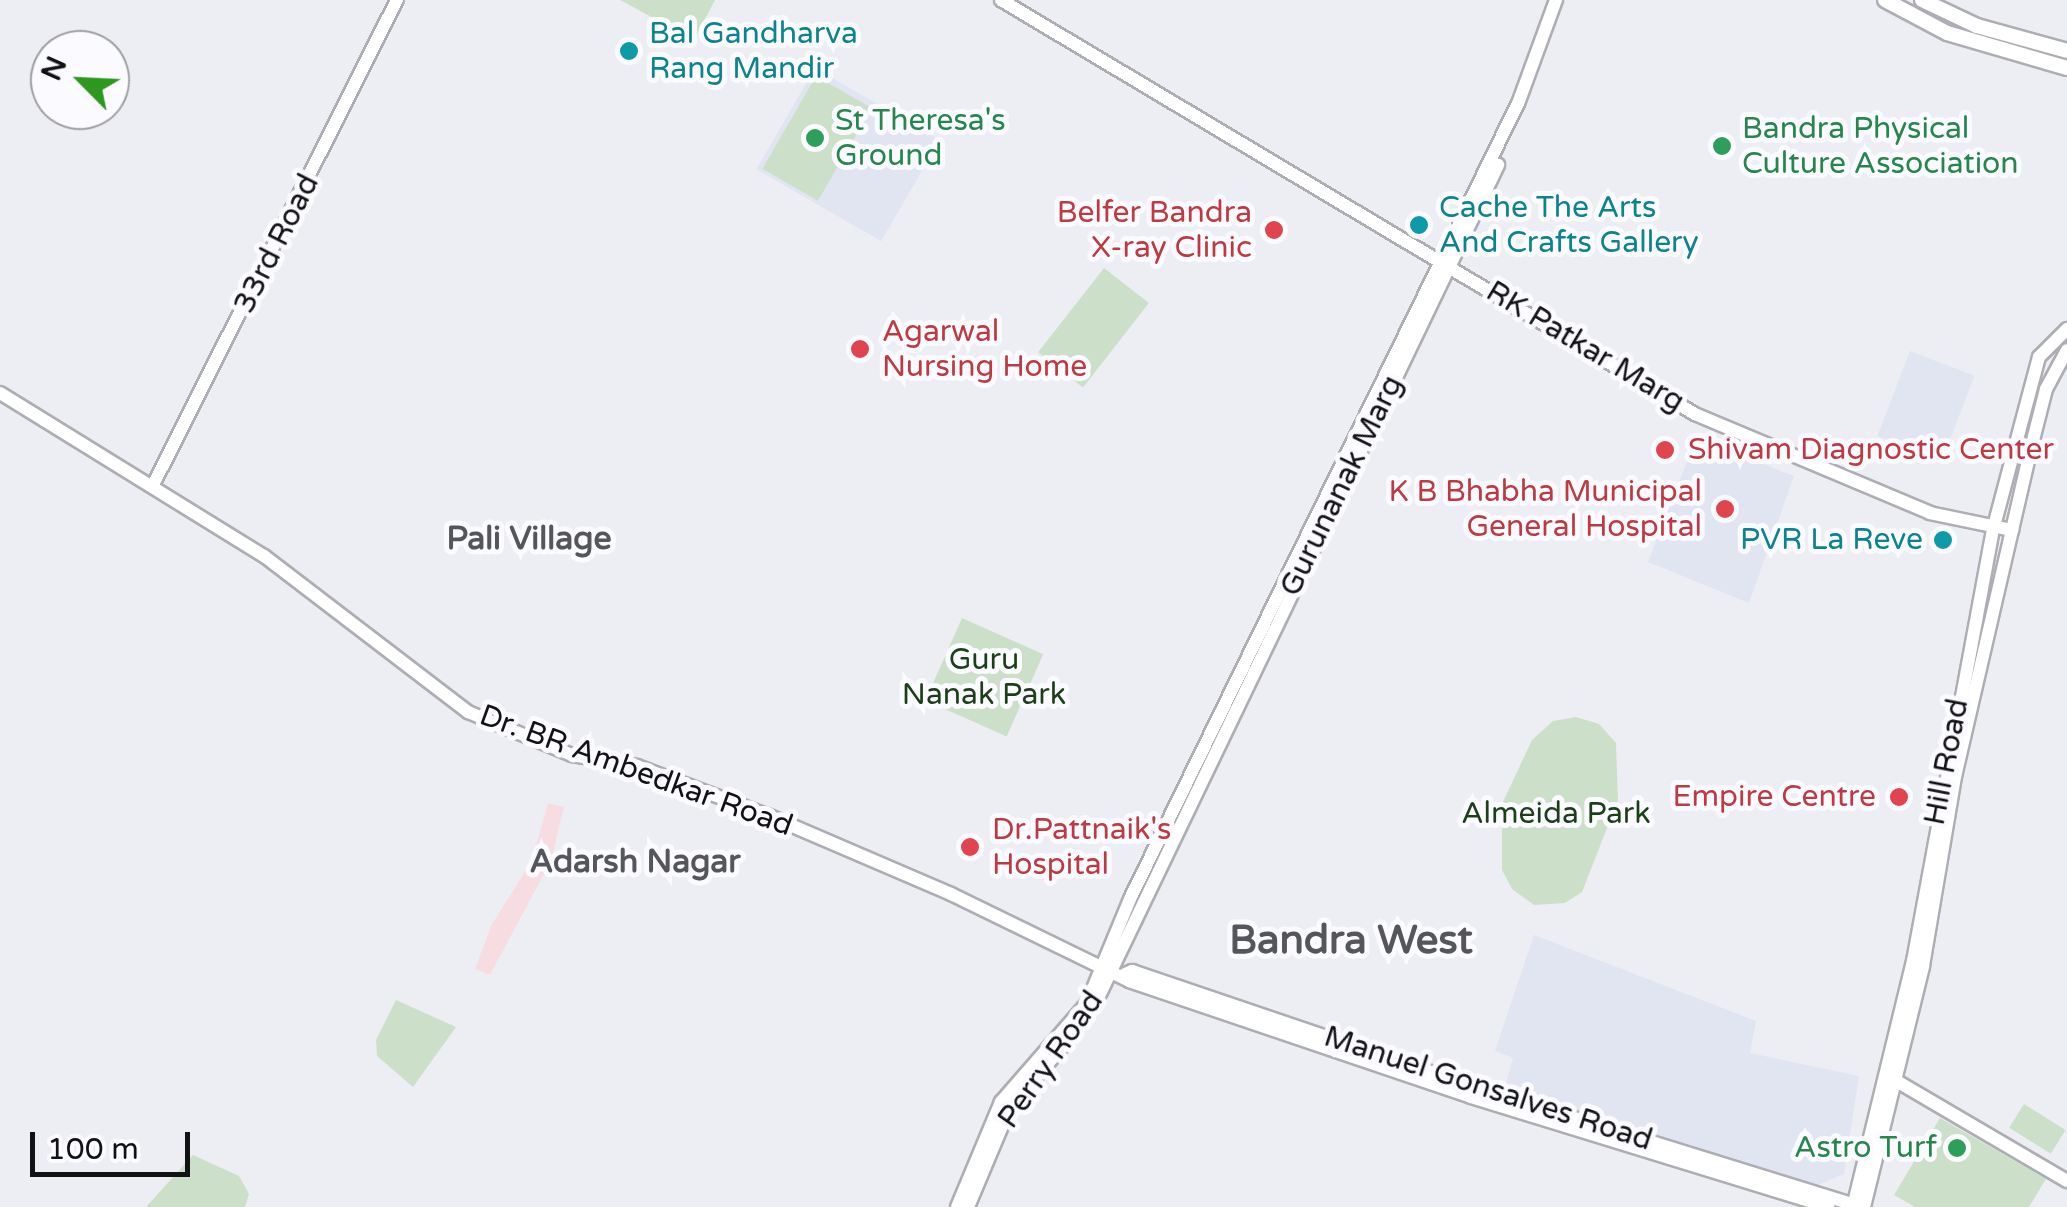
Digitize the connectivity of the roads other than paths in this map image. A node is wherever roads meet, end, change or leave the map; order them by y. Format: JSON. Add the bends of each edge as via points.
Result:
{"nodes":[{"id":1,"x":397,"y":0,"type":"edge"},
{"id":2,"x":1001,"y":0,"type":"edge"},
{"id":3,"x":1556,"y":0,"type":"edge"},
{"id":4,"x":1564,"y":0,"type":"edge"},
{"id":5,"x":1885,"y":0,"type":"edge"},
{"id":6,"x":1922,"y":0,"type":"edge"},
{"id":7,"x":2067,"y":51,"type":"edge"},
{"id":8,"x":2067,"y":68,"type":"edge"},
{"id":9,"x":1446,"y":264,"type":"junction"},
{"id":10,"x":2067,"y":329,"type":"edge"},
{"id":11,"x":2067,"y":350,"type":"edge"},
{"id":12,"x":0,"y":393,"type":"edge"},
{"id":13,"x":153,"y":486,"type":"junction"},
{"id":14,"x":1994,"y":526,"type":"junction"},
{"id":15,"x":2012,"y":530,"type":"junction"},
{"id":16,"x":1113,"y":970,"type":"junction"},
{"id":17,"x":1889,"y":1076,"type":"junction"},
{"id":18,"x":2067,"y":1180,"type":"edge"},
{"id":19,"x":1785,"y":1189,"type":"junction"},
{"id":20,"x":1858,"y":1206,"type":"edge"},
{"id":21,"x":956,"y":1207,"type":"edge"},
{"id":22,"x":968,"y":1207,"type":"edge"},
{"id":23,"x":1828,"y":1207,"type":"edge"}],
"edges":[{"from":1,"to":13,"type":"main road","name":"33rd Road"},
{"from":2,"to":9,"type":"main road","name":"RK Patkar Marg"},
{"from":3,"to":9,"type":"main road","name":"Gurunanak Marg"},
{"from":4,"to":9,"type":"main road","name":"Gurunanak Marg","via":[[1526,104]]},
{"from":5,"to":8,"type":"main road","via":[[1970,42]]},
{"from":6,"to":7,"type":"main road","via":[[2038,48]]},
{"from":9,"to":14,"type":"main road","name":"RK Patkar Marg","via":[[1695,414],[1930,513]]},
{"from":9,"to":16,"type":"main road","name":"Gurunanak Marg"},
{"from":10,"to":14,"type":"main road","name":"Hill Road","via":[[2039,358]]},
{"from":11,"to":15,"type":"main road","name":"Hill Road","via":[[2046,389]]},
{"from":12,"to":13,"type":"main road","name":"Dr. BR Ambedkar Road"},
{"from":13,"to":16,"type":"main road","name":"Dr. BR Ambedkar Road","via":[[335,605],[468,712],[572,755],[637,766],[767,815]]},
{"from":14,"to":15,"type":"main road","name":"RK Patkar Marg"},
{"from":14,"to":17,"type":"main road","name":"Hill Road"},
{"from":15,"to":17,"type":"main road","name":"Hill Road"},
{"from":16,"to":19,"type":"main road","name":"Manuel Gonsalves Road"},
{"from":16,"to":21,"type":"main road","name":"Perry Road","via":[[1002,1102]]},
{"from":16,"to":22,"type":"main road","name":"Perry Road","via":[[1082,1024],[1010,1107]]},
{"from":17,"to":18,"type":"main road"},
{"from":17,"to":20,"type":"main road","name":"Hill Road"},
{"from":19,"to":20,"type":"main road","name":"Manuel Gonsalves Road"},
{"from":19,"to":23,"type":"main road","name":"Manuel Gonsalves Road"}]}
